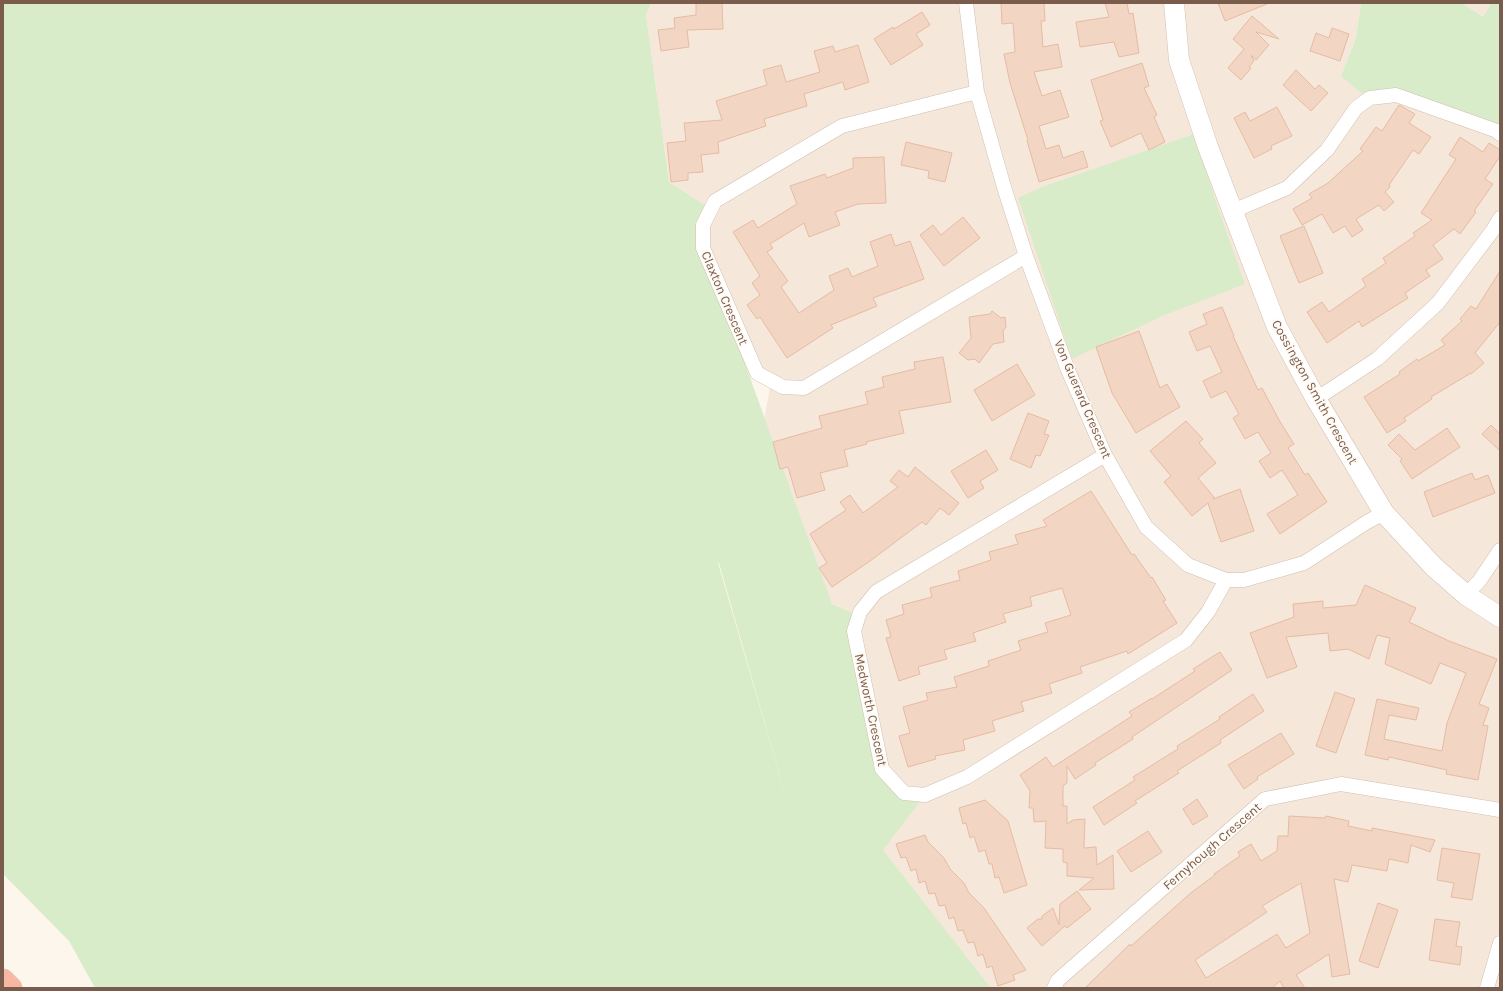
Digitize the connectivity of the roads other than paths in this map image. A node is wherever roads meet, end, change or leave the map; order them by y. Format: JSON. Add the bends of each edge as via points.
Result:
{"nodes":[{"id":1,"x":966,"y":3,"type":"edge"},
{"id":2,"x":1174,"y":3,"type":"edge"},
{"id":3,"x":977,"y":92,"type":"junction"},
{"id":4,"x":1500,"y":134,"type":"edge"},
{"id":5,"x":1233,"y":210,"type":"junction"},
{"id":6,"x":1500,"y":218,"type":"edge"},
{"id":7,"x":1026,"y":256,"type":"junction"},
{"id":8,"x":1316,"y":399,"type":"junction"},
{"id":9,"x":1105,"y":455,"type":"junction"},
{"id":10,"x":1384,"y":513,"type":"junction"},
{"id":11,"x":1500,"y":550,"type":"edge"},
{"id":12,"x":1226,"y":580,"type":"junction"},
{"id":13,"x":1466,"y":595,"type":"junction"},
{"id":14,"x":1500,"y":617,"type":"edge"},
{"id":15,"x":1500,"y":810,"type":"edge"},
{"id":16,"x":1500,"y":943,"type":"edge"},
{"id":17,"x":3,"y":980,"type":"edge"},
{"id":18,"x":11,"y":988,"type":"edge"},
{"id":19,"x":1054,"y":988,"type":"edge"},
{"id":20,"x":1487,"y":988,"type":"edge"}],
"edges":[{"from":1,"to":3,"type":"street","name":"Von Guerard Crescent"},
{"from":2,"to":5,"type":"street","name":"Cossington Smith Crescent","via":[[1179,60],[1208,147]]},
{"from":3,"to":7,"type":"street","name":"Von Guerard Crescent"},
{"from":3,"to":7,"type":"street","name":"Claxton Crescent","via":[[842,126],[715,201],[703,225],[703,248],[757,373],[783,387],[804,388]]},
{"from":4,"to":5,"type":"street","via":[[1396,95],[1370,98],[1356,108],[1327,150],[1287,188]]},
{"from":5,"to":8,"type":"street","name":"Cossington Smith Crescent","via":[[1277,327]]},
{"from":6,"to":8,"type":"street","via":[[1438,303],[1378,359]]},
{"from":7,"to":9,"type":"street","name":"Von Guerard Crescent","via":[[1068,370]]},
{"from":8,"to":10,"type":"street","name":"Cossington Smith Crescent"},
{"from":9,"to":12,"type":"street","name":"Von Guerard Crescent","via":[[1146,527],[1188,565]]},
{"from":9,"to":12,"type":"street","name":"Medworth Crescent","via":[[876,592],[860,612],[854,631],[882,769],[900,789],[904,793],[925,795],[967,777],[1186,640],[1208,612]]},
{"from":10,"to":12,"type":"street","name":"Von Guerard Crescent","via":[[1304,563],[1244,580]]},
{"from":10,"to":13,"type":"street","name":"Cossington Smith Crescent","via":[[1434,567]]},
{"from":11,"to":13,"type":"street","via":[[1480,580]]},
{"from":13,"to":14,"type":"street","name":"Cossington Smith Crescent"},
{"from":15,"to":19,"type":"street","name":"Fernyhough Crescent","via":[[1341,784],[1266,799],[1058,980]]},
{"from":16,"to":20,"type":"street"},
{"from":17,"to":18,"type":"highway"}]}
